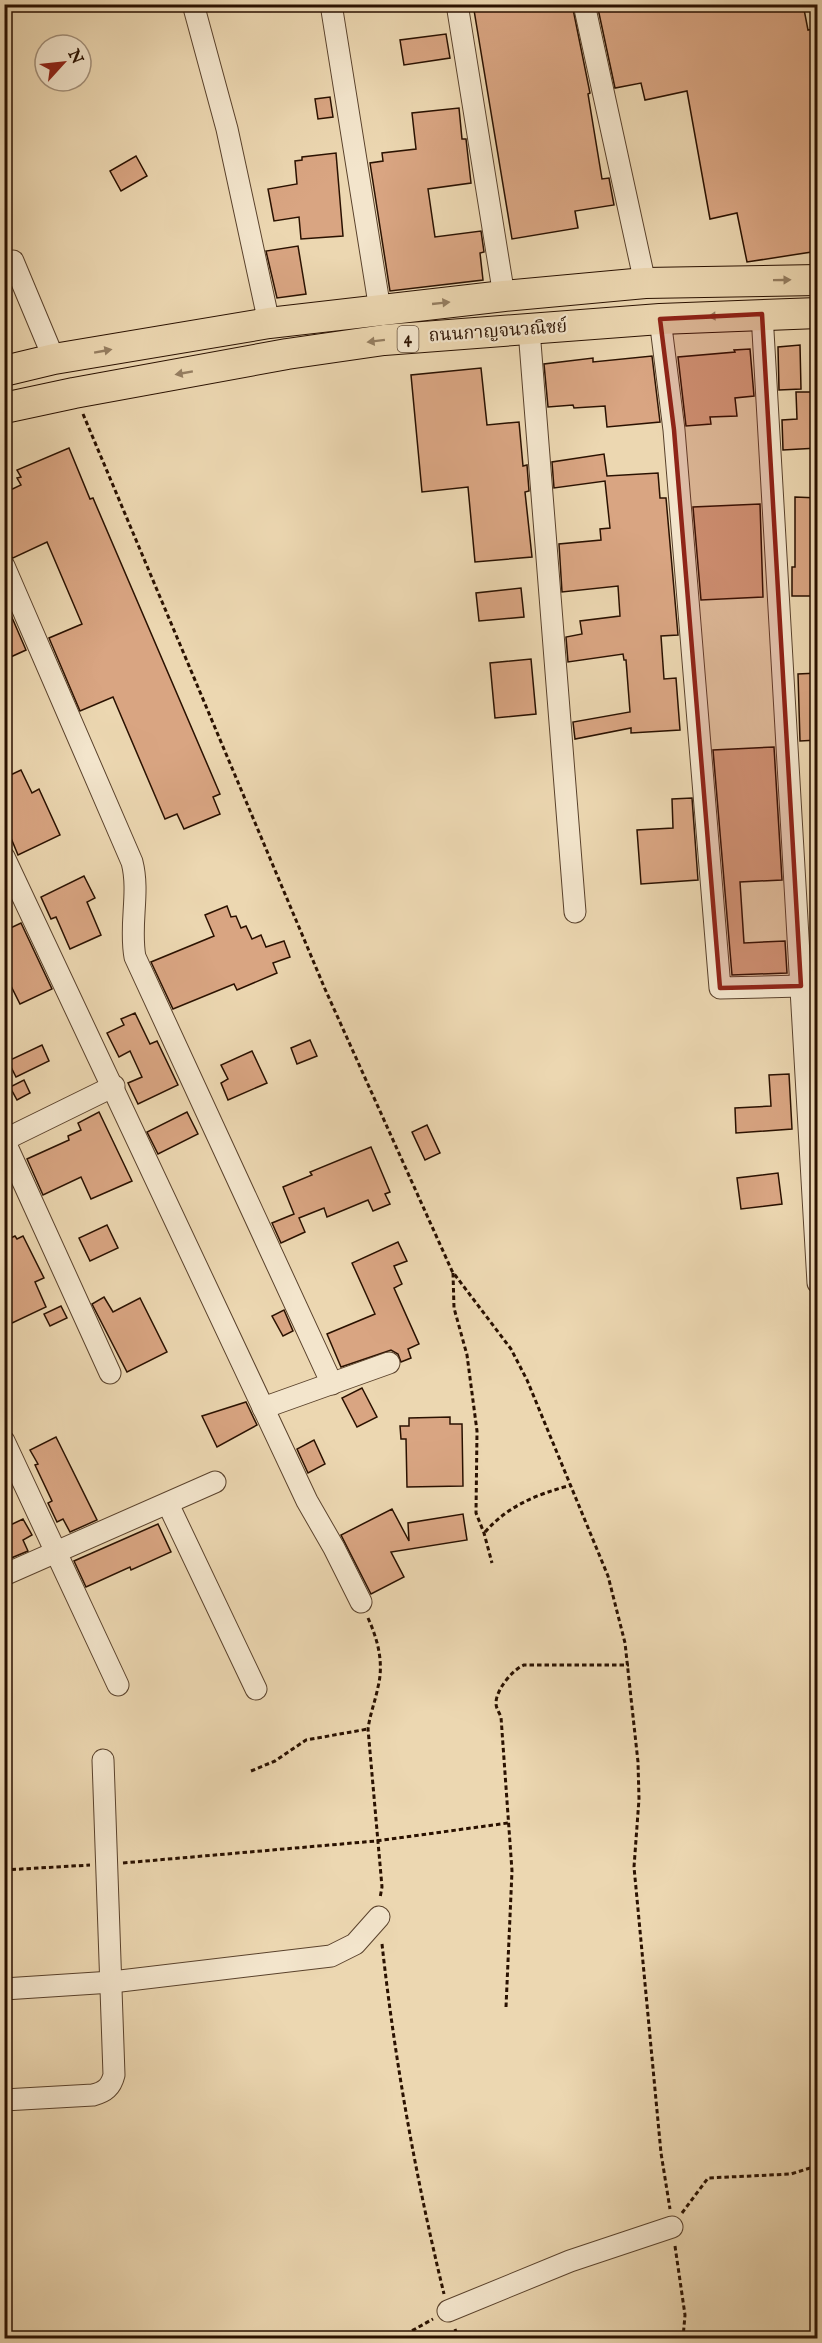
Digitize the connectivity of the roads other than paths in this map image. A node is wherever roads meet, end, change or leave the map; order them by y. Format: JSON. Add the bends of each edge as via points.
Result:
{"nodes":[{"id":1,"x":193,"y":4,"type":"edge"},
{"id":2,"x":332,"y":4,"type":"edge"},
{"id":3,"x":457,"y":4,"type":"edge"},
{"id":4,"x":584,"y":4,"type":"edge"},
{"id":5,"x":14,"y":261,"type":"dead end"},
{"id":6,"x":818,"y":280,"type":"edge"},
{"id":7,"x":645,"y":283,"type":"junction"},
{"id":8,"x":504,"y":296,"type":"junction"},
{"id":9,"x":380,"y":310,"type":"junction"},
{"id":10,"x":818,"y":313,"type":"edge"},
{"id":11,"x":762,"y":314,"type":"junction"},
{"id":12,"x":660,"y":319,"type":"junction"},
{"id":13,"x":269,"y":323,"type":"junction"},
{"id":14,"x":529,"y":330,"type":"junction"},
{"id":15,"x":54,"y":359,"type":"junction"},
{"id":16,"x":4,"y":371,"type":"edge"},
{"id":17,"x":4,"y":408,"type":"edge"},
{"id":18,"x":4,"y":566,"type":"edge"},
{"id":19,"x":4,"y":857,"type":"edge"},
{"id":20,"x":575,"y":912,"type":"dead end"},
{"id":21,"x":801,"y":986,"type":"junction"},
{"id":22,"x":114,"y":1086,"type":"junction"},
{"id":23,"x":4,"y":1140,"type":"edge"},
{"id":24,"x":818,"y":1283,"type":"edge"},
{"id":25,"x":389,"y":1363,"type":"dead end"},
{"id":26,"x":110,"y":1373,"type":"dead end"},
{"id":27,"x":333,"y":1384,"type":"junction"},
{"id":28,"x":263,"y":1408,"type":"junction"},
{"id":29,"x":4,"y":1441,"type":"edge"},
{"id":30,"x":214,"y":1482,"type":"dead end"},
{"id":31,"x":168,"y":1504,"type":"junction"},
{"id":32,"x":55,"y":1551,"type":"junction"},
{"id":33,"x":4,"y":1575,"type":"edge"},
{"id":34,"x":361,"y":1602,"type":"road end"},
{"id":35,"x":118,"y":1685,"type":"dead end"},
{"id":36,"x":256,"y":1689,"type":"dead end"},
{"id":37,"x":103,"y":1760,"type":"dead end"},
{"id":38,"x":379,"y":1917,"type":"road end"},
{"id":39,"x":112,"y":1982,"type":"junction"},
{"id":40,"x":4,"y":1989,"type":"edge"},
{"id":41,"x":4,"y":2100,"type":"edge"},
{"id":42,"x":672,"y":2227,"type":"road end"},
{"id":43,"x":448,"y":2311,"type":"road end"}],
"edges":[{"from":1,"to":13,"type":"street","via":[[227,129]]},
{"from":2,"to":9,"type":"street"},
{"from":3,"to":8,"type":"street"},
{"from":4,"to":7,"type":"street"},
{"from":5,"to":15,"type":"street"},
{"from":7,"to":6,"type":"highway","name":"ถนนกาญจนวณิชย์","number":"4","one_way":true},
{"from":7,"to":8,"type":"highway","name":"ถนนกาญจนวณิชย์","number":"4"},
{"from":9,"to":8,"type":"highway","name":"ถนนกาญจนวณิชย์","number":"4","one_way":true},
{"from":9,"to":13,"type":"highway","name":"ถนนกาญจนวณิชย์","number":"4"},
{"from":10,"to":11,"type":"highway","name":"ถนนกาญจนวณิชย์","number":"4"},
{"from":11,"to":12,"type":"highway","name":"ถนนกาญจนวณิชย์","number":"4","one_way":true},
{"from":11,"to":21,"type":"street"},
{"from":12,"to":14,"type":"highway","name":"ถนนกาญจนวณิชย์","number":"4"},
{"from":12,"to":21,"type":"street","via":[[674,430],[720,988]]},
{"from":15,"to":13,"type":"highway","name":"ถนนกาญจนวณิชย์","number":"4","one_way":true},
{"from":14,"to":17,"type":"highway","name":"ถนนกาญจนวณิชย์","number":"4","one_way":true,"via":[[384,340],[287,354]]},
{"from":14,"to":20,"type":"street"},
{"from":15,"to":16,"type":"highway","name":"ถนนกาญจนวณิชย์","number":"4"},
{"from":18,"to":27,"type":"street","via":[[132,862],[136,885],[132,940],[135,957]]},
{"from":19,"to":22,"type":"street"},
{"from":21,"to":24,"type":"street"},
{"from":22,"to":23,"type":"street"},
{"from":22,"to":28,"type":"street"},
{"from":23,"to":26,"type":"street"},
{"from":25,"to":27,"type":"street"},
{"from":27,"to":28,"type":"street"},
{"from":28,"to":34,"type":"street"},
{"from":29,"to":32,"type":"street"},
{"from":30,"to":31,"type":"street"},
{"from":31,"to":32,"type":"street"},
{"from":31,"to":36,"type":"street"},
{"from":32,"to":33,"type":"street"},
{"from":32,"to":35,"type":"street"},
{"from":37,"to":39,"type":"street"},
{"from":38,"to":39,"type":"street","via":[[355,1944],[331,1956]]},
{"from":39,"to":40,"type":"street"},
{"from":39,"to":41,"type":"street","via":[[114,2075],[104,2092]]},
{"from":42,"to":43,"type":"street","via":[[570,2261]]}]}
